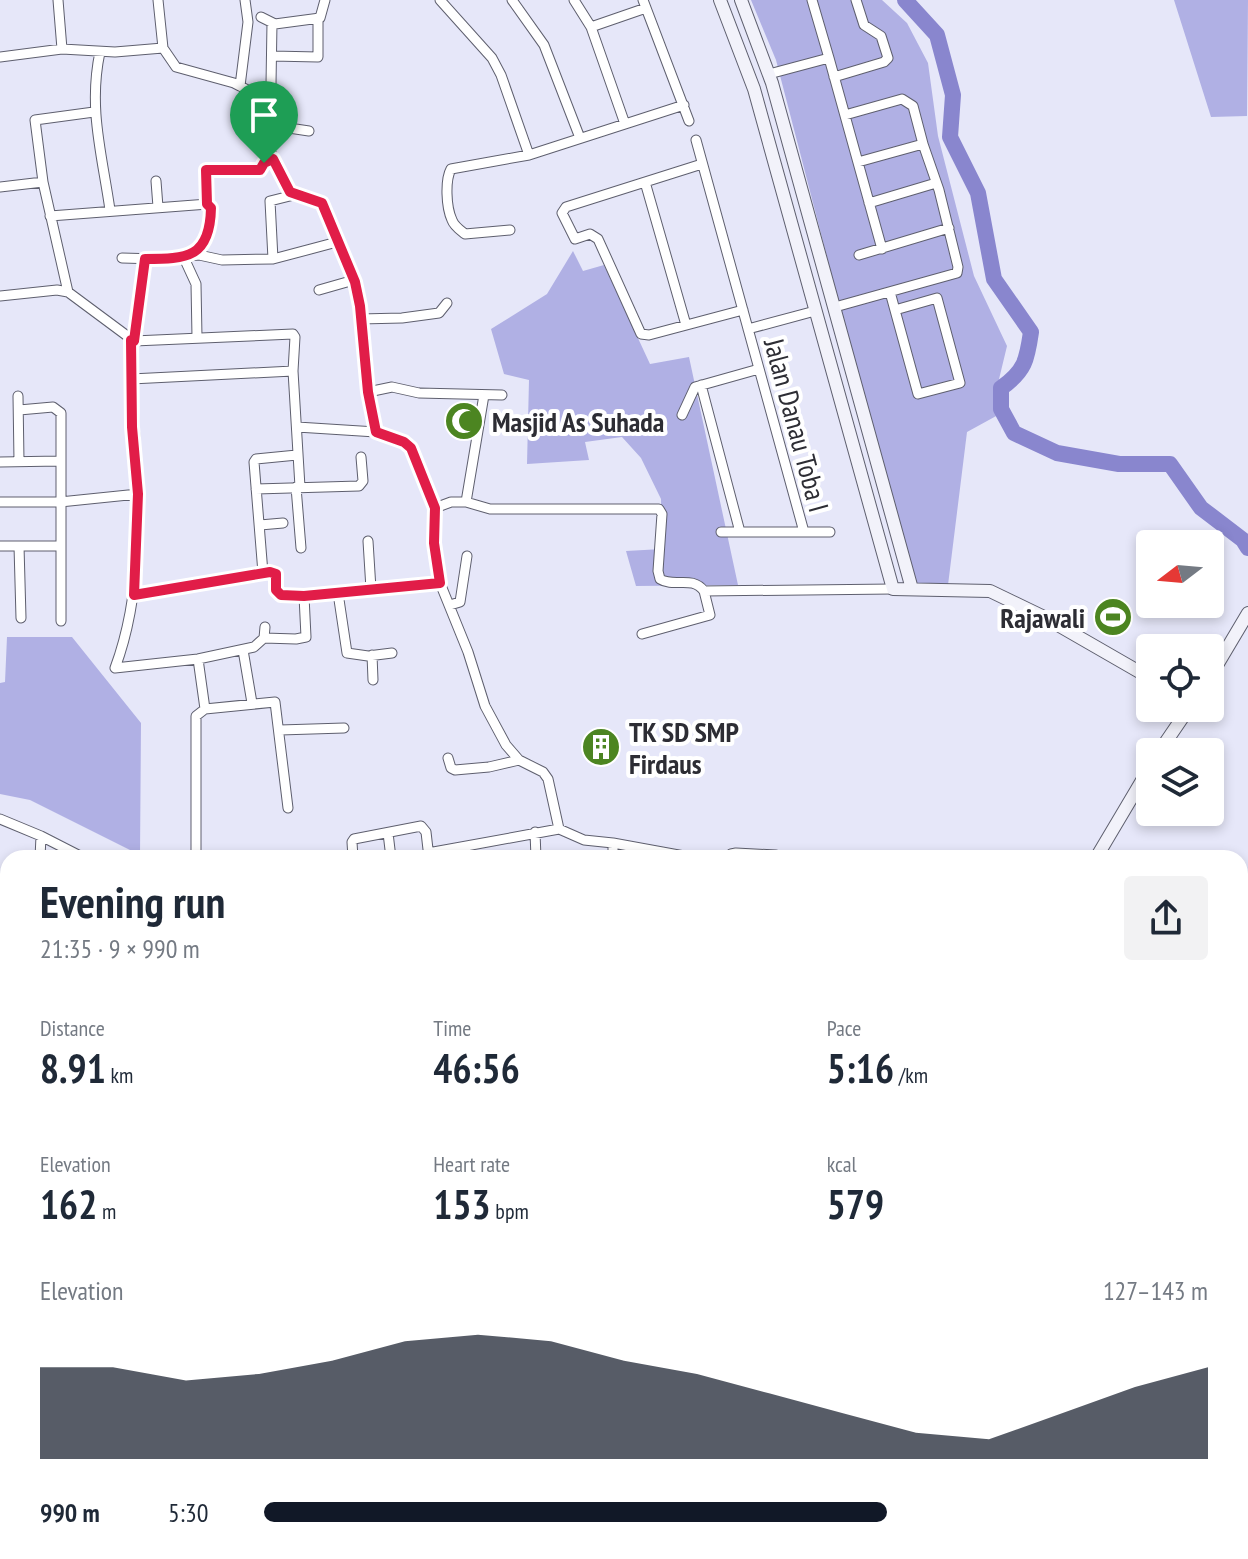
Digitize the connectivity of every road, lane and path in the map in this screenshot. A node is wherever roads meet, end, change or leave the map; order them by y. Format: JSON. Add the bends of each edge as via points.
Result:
{"nodes":[{"id":1,"x":58,"y":0,"type":"edge"},
{"id":2,"x":158,"y":0,"type":"edge"},
{"id":3,"x":245,"y":0,"type":"edge"},
{"id":4,"x":325,"y":0,"type":"edge"},
{"id":5,"x":512,"y":0,"type":"edge"},
{"id":6,"x":574,"y":0,"type":"edge"},
{"id":7,"x":720,"y":0,"type":"edge"},
{"id":8,"x":741,"y":0,"type":"edge"},
{"id":9,"x":812,"y":0,"type":"edge"},
{"id":10,"x":856,"y":0,"type":"edge"},
{"id":11,"x":443,"y":1,"type":"edge"},
{"id":12,"x":645,"y":4,"type":"edge"},
{"id":13,"x":261,"y":17,"type":"dead end"},
{"id":14,"x":318,"y":18,"type":"junction"},
{"id":15,"x":272,"y":23,"type":"junction"},
{"id":16,"x":591,"y":27,"type":"junction"},
{"id":17,"x":163,"y":48,"type":"junction"},
{"id":18,"x":62,"y":49,"type":"junction"},
{"id":19,"x":100,"y":52,"type":"junction"},
{"id":20,"x":272,"y":56,"type":"junction"},
{"id":21,"x":0,"y":57,"type":"edge"},
{"id":22,"x":829,"y":58,"type":"junction"},
{"id":23,"x":769,"y":74,"type":"junction"},
{"id":24,"x":834,"y":77,"type":"junction"},
{"id":25,"x":240,"y":86,"type":"junction"},
{"id":26,"x":266,"y":101,"type":"junction"},
{"id":27,"x":684,"y":105,"type":"junction"},
{"id":28,"x":94,"y":112,"type":"junction"},
{"id":29,"x":845,"y":115,"type":"junction"},
{"id":30,"x":689,"y":121,"type":"dead end"},
{"id":31,"x":625,"y":124,"type":"junction"},
{"id":32,"x":269,"y":125,"type":"junction"},
{"id":33,"x":309,"y":131,"type":"dead end"},
{"id":34,"x":580,"y":138,"type":"junction"},
{"id":35,"x":696,"y":140,"type":"dead end"},
{"id":36,"x":923,"y":144,"type":"junction"},
{"id":37,"x":529,"y":155,"type":"junction"},
{"id":38,"x":273,"y":159,"type":"junction"},
{"id":39,"x":858,"y":162,"type":"junction"},
{"id":40,"x":702,"y":164,"type":"junction"},
{"id":41,"x":156,"y":181,"type":"dead end"},
{"id":42,"x":43,"y":182,"type":"junction"},
{"id":43,"x":645,"y":182,"type":"junction"},
{"id":44,"x":936,"y":183,"type":"junction"},
{"id":45,"x":0,"y":187,"type":"edge"},
{"id":46,"x":294,"y":195,"type":"junction"},
{"id":47,"x":869,"y":203,"type":"junction"},
{"id":48,"x":207,"y":204,"type":"junction"},
{"id":49,"x":158,"y":207,"type":"junction"},
{"id":50,"x":110,"y":210,"type":"junction"},
{"id":51,"x":50,"y":216,"type":"junction"},
{"id":52,"x":949,"y":228,"type":"junction"},
{"id":53,"x":510,"y":230,"type":"dead end"},
{"id":54,"x":337,"y":242,"type":"junction"},
{"id":55,"x":882,"y":249,"type":"junction"},
{"id":56,"x":859,"y":255,"type":"dead end"},
{"id":57,"x":122,"y":258,"type":"dead end"},
{"id":58,"x":184,"y":258,"type":"junction"},
{"id":59,"x":145,"y":259,"type":"junction"},
{"id":60,"x":273,"y":259,"type":"junction"},
{"id":61,"x":354,"y":280,"type":"junction"},
{"id":62,"x":319,"y":290,"type":"dead end"},
{"id":63,"x":68,"y":292,"type":"junction"},
{"id":64,"x":890,"y":292,"type":"junction"},
{"id":65,"x":0,"y":296,"type":"edge"},
{"id":66,"x":447,"y":303,"type":"dead end"},
{"id":67,"x":835,"y":307,"type":"junction"},
{"id":68,"x":743,"y":310,"type":"junction"},
{"id":69,"x":895,"y":310,"type":"junction"},
{"id":70,"x":815,"y":311,"type":"junction"},
{"id":71,"x":360,"y":319,"type":"junction"},
{"id":72,"x":839,"y":324,"type":"junction"},
{"id":73,"x":686,"y":325,"type":"junction"},
{"id":74,"x":820,"y":328,"type":"junction"},
{"id":75,"x":748,"y":329,"type":"junction"},
{"id":76,"x":197,"y":337,"type":"junction"},
{"id":77,"x":132,"y":340,"type":"junction"},
{"id":78,"x":759,"y":369,"type":"junction"},
{"id":79,"x":293,"y":371,"type":"junction"},
{"id":80,"x":131,"y":379,"type":"junction"},
{"id":81,"x":701,"y":385,"type":"junction"},
{"id":82,"x":368,"y":392,"type":"junction"},
{"id":83,"x":484,"y":395,"type":"junction"},
{"id":84,"x":502,"y":395,"type":"dead end"},
{"id":85,"x":18,"y":396,"type":"dead end"},
{"id":86,"x":19,"y":410,"type":"junction"},
{"id":87,"x":682,"y":415,"type":"dead end"},
{"id":88,"x":297,"y":427,"type":"junction"},
{"id":89,"x":376,"y":432,"type":"junction"},
{"id":90,"x":297,"y":455,"type":"junction"},
{"id":91,"x":361,"y":457,"type":"dead end"},
{"id":92,"x":19,"y":461,"type":"junction"},
{"id":93,"x":60,"y":461,"type":"junction"},
{"id":94,"x":0,"y":462,"type":"edge"},
{"id":95,"x":298,"y":487,"type":"junction"},
{"id":96,"x":256,"y":489,"type":"junction"},
{"id":97,"x":138,"y":494,"type":"junction"},
{"id":98,"x":0,"y":502,"type":"edge"},
{"id":99,"x":60,"y":502,"type":"junction"},
{"id":100,"x":466,"y":502,"type":"junction"},
{"id":101,"x":435,"y":508,"type":"junction"},
{"id":102,"x":283,"y":523,"type":"dead end"},
{"id":103,"x":260,"y":525,"type":"junction"},
{"id":104,"x":721,"y":532,"type":"dead end"},
{"id":105,"x":740,"y":532,"type":"junction"},
{"id":106,"x":804,"y":532,"type":"junction"},
{"id":107,"x":830,"y":532,"type":"dead end"},
{"id":108,"x":368,"y":541,"type":"dead end"},
{"id":109,"x":0,"y":546,"type":"edge"},
{"id":110,"x":19,"y":546,"type":"junction"},
{"id":111,"x":60,"y":546,"type":"junction"},
{"id":112,"x":301,"y":548,"type":"dead end"},
{"id":113,"x":467,"y":556,"type":"dead end"},
{"id":114,"x":263,"y":573,"type":"junction"},
{"id":115,"x":440,"y":583,"type":"junction"},
{"id":116,"x":371,"y":589,"type":"junction"},
{"id":117,"x":893,"y":589,"type":"junction"},
{"id":118,"x":912,"y":589,"type":"junction"},
{"id":119,"x":704,"y":591,"type":"junction"},
{"id":120,"x":338,"y":593,"type":"junction"},
{"id":121,"x":134,"y":595,"type":"junction"},
{"id":122,"x":304,"y":596,"type":"junction"},
{"id":123,"x":450,"y":605,"type":"junction"},
{"id":124,"x":1248,"y":613,"type":"edge"},
{"id":125,"x":21,"y":618,"type":"dead end"},
{"id":126,"x":61,"y":621,"type":"dead end"},
{"id":127,"x":642,"y":634,"type":"dead end"},
{"id":128,"x":243,"y":650,"type":"junction"},
{"id":129,"x":392,"y":653,"type":"dead end"},
{"id":130,"x":1224,"y":653,"type":"edge"},
{"id":131,"x":372,"y":655,"type":"junction"},
{"id":132,"x":198,"y":659,"type":"junction"},
{"id":133,"x":1136,"y":670,"type":"edge"},
{"id":134,"x":373,"y":680,"type":"dead end"},
{"id":135,"x":252,"y":703,"type":"junction"},
{"id":136,"x":205,"y":709,"type":"junction"},
{"id":137,"x":344,"y":728,"type":"dead end"},
{"id":138,"x":280,"y":730,"type":"junction"},
{"id":139,"x":448,"y":758,"type":"dead end"},
{"id":140,"x":519,"y":760,"type":"junction"},
{"id":141,"x":1136,"y":791,"type":"edge"},
{"id":142,"x":288,"y":808,"type":"dead end"},
{"id":143,"x":0,"y":819,"type":"edge"},
{"id":144,"x":559,"y":829,"type":"junction"},
{"id":145,"x":535,"y":832,"type":"junction"},
{"id":146,"x":388,"y":833,"type":"junction"},
{"id":147,"x":41,"y":836,"type":"junction"},
{"id":148,"x":613,"y":843,"type":"junction"},
{"id":149,"x":40,"y":850,"type":"edge"},
{"id":150,"x":71,"y":850,"type":"edge"},
{"id":151,"x":196,"y":850,"type":"edge"},
{"id":152,"x":352,"y":850,"type":"edge"},
{"id":153,"x":390,"y":850,"type":"edge"},
{"id":154,"x":428,"y":850,"type":"edge"},
{"id":155,"x":452,"y":850,"type":"edge"},
{"id":156,"x":536,"y":850,"type":"edge"},
{"id":157,"x":613,"y":850,"type":"edge"},
{"id":158,"x":646,"y":850,"type":"edge"},
{"id":159,"x":1101,"y":850,"type":"edge"}],
"edges":[{"from":1,"to":18,"type":"street"},
{"from":2,"to":17,"type":"street"},
{"from":3,"to":25,"type":"street","via":[[248,22]]},
{"from":4,"to":14,"type":"street"},
{"from":5,"to":34,"type":"street","via":[[544,45]]},
{"from":6,"to":16,"type":"street"},
{"from":7,"to":70,"type":"main road","via":[[754,89]]},
{"from":8,"to":23,"type":"main road"},
{"from":9,"to":22,"type":"street"},
{"from":10,"to":24,"type":"street","via":[[864,25],[881,36],[888,58]]},
{"from":11,"to":37,"type":"street","via":[[492,58]]},
{"from":12,"to":16,"type":"street"},
{"from":12,"to":27,"type":"street"},
{"from":13,"to":15,"type":"street"},
{"from":14,"to":15,"type":"street"},
{"from":14,"to":20,"type":"street","via":[[318,57]]},
{"from":15,"to":20,"type":"street"},
{"from":16,"to":31,"type":"street"},
{"from":17,"to":19,"type":"street"},
{"from":17,"to":25,"type":"street","via":[[176,67]]},
{"from":18,"to":19,"type":"street"},
{"from":18,"to":21,"type":"street"},
{"from":19,"to":28,"type":"street"},
{"from":20,"to":26,"type":"street"},
{"from":22,"to":23,"type":"street"},
{"from":22,"to":24,"type":"street"},
{"from":23,"to":67,"type":"main road"},
{"from":24,"to":29,"type":"street"},
{"from":25,"to":26,"type":"street"},
{"from":26,"to":32,"type":"street"},
{"from":27,"to":30,"type":"street"},
{"from":27,"to":31,"type":"street"},
{"from":28,"to":42,"type":"street","via":[[35,120]]},
{"from":28,"to":50,"type":"street"},
{"from":29,"to":36,"type":"street","via":[[902,99],[913,106]]},
{"from":29,"to":39,"type":"street"},
{"from":31,"to":34,"type":"street"},
{"from":32,"to":33,"type":"street"},
{"from":32,"to":38,"type":"street","via":[[267,144]]},
{"from":34,"to":37,"type":"street"},
{"from":35,"to":40,"type":"street","name":"Jalan Danau Toba I"},
{"from":36,"to":39,"type":"street"},
{"from":36,"to":44,"type":"street"},
{"from":37,"to":53,"type":"street","via":[[456,167],[447,176],[451,219],[465,234]]},
{"from":38,"to":46,"type":"street"},
{"from":38,"to":48,"type":"street","via":[[260,170],[206,170]]},
{"from":39,"to":47,"type":"street"},
{"from":40,"to":43,"type":"street"},
{"from":40,"to":68,"type":"street","name":"Jalan Danau Toba I"},
{"from":41,"to":49,"type":"street"},
{"from":42,"to":45,"type":"street"},
{"from":42,"to":51,"type":"street"},
{"from":43,"to":73,"type":"street"},
{"from":43,"to":73,"type":"street","via":[[566,207],[562,213],[575,239],[592,234],[598,239],[639,331],[644,335]]},
{"from":44,"to":47,"type":"street"},
{"from":44,"to":52,"type":"street"},
{"from":46,"to":54,"type":"street","via":[[322,203]]},
{"from":46,"to":60,"type":"street","via":[[269,202]]},
{"from":47,"to":55,"type":"street"},
{"from":48,"to":49,"type":"street"},
{"from":48,"to":58,"type":"street","via":[[211,215],[204,239]]},
{"from":49,"to":50,"type":"street"},
{"from":50,"to":51,"type":"street"},
{"from":51,"to":63,"type":"street"},
{"from":52,"to":55,"type":"street"},
{"from":52,"to":64,"type":"street","via":[[957,273]]},
{"from":54,"to":60,"type":"street"},
{"from":54,"to":61,"type":"street"},
{"from":55,"to":56,"type":"street"},
{"from":57,"to":59,"type":"street"},
{"from":58,"to":59,"type":"street"},
{"from":58,"to":60,"type":"street"},
{"from":58,"to":76,"type":"street","via":[[196,284]]},
{"from":59,"to":77,"type":"street"},
{"from":61,"to":62,"type":"street"},
{"from":61,"to":71,"type":"street"},
{"from":63,"to":65,"type":"street"},
{"from":63,"to":77,"type":"street"},
{"from":64,"to":67,"type":"street"},
{"from":64,"to":69,"type":"street"},
{"from":66,"to":71,"type":"street","via":[[439,313]]},
{"from":67,"to":72,"type":"main road"},
{"from":68,"to":73,"type":"street"},
{"from":68,"to":75,"type":"street","name":"Jalan Danau Toba I"},
{"from":69,"to":69,"type":"street","via":[[918,394],[960,383],[937,298]]},
{"from":70,"to":74,"type":"main road"},
{"from":70,"to":75,"type":"street"},
{"from":71,"to":82,"type":"street"},
{"from":72,"to":74,"type":"main road"},
{"from":72,"to":118,"type":"main road"},
{"from":74,"to":117,"type":"main road"},
{"from":75,"to":78,"type":"street","name":"Jalan Danau Toba I"},
{"from":76,"to":77,"type":"street"},
{"from":76,"to":79,"type":"street","via":[[293,334]]},
{"from":77,"to":80,"type":"street"},
{"from":78,"to":81,"type":"street"},
{"from":78,"to":106,"type":"street","name":"Jalan Danau Toba I"},
{"from":79,"to":80,"type":"street"},
{"from":79,"to":88,"type":"street"},
{"from":80,"to":97,"type":"street"},
{"from":81,"to":87,"type":"street"},
{"from":81,"to":105,"type":"street"},
{"from":82,"to":83,"type":"street","via":[[392,387],[411,393]]},
{"from":82,"to":89,"type":"street"},
{"from":83,"to":84,"type":"street"},
{"from":83,"to":100,"type":"street"},
{"from":85,"to":86,"type":"street"},
{"from":86,"to":92,"type":"street"},
{"from":86,"to":93,"type":"street","via":[[59,409]]},
{"from":88,"to":89,"type":"street"},
{"from":88,"to":90,"type":"street"},
{"from":89,"to":101,"type":"street","via":[[408,444]]},
{"from":90,"to":95,"type":"street"},
{"from":90,"to":96,"type":"street","via":[[255,460]]},
{"from":91,"to":95,"type":"street","via":[[359,486]]},
{"from":92,"to":93,"type":"street"},
{"from":92,"to":94,"type":"street"},
{"from":93,"to":99,"type":"street"},
{"from":95,"to":96,"type":"street"},
{"from":95,"to":112,"type":"street"},
{"from":96,"to":103,"type":"street"},
{"from":97,"to":99,"type":"street"},
{"from":97,"to":121,"type":"street"},
{"from":98,"to":99,"type":"street"},
{"from":99,"to":111,"type":"street"},
{"from":100,"to":101,"type":"street"},
{"from":100,"to":119,"type":"street","via":[[490,509],[659,509],[660,579],[693,582]]},
{"from":101,"to":115,"type":"street"},
{"from":102,"to":103,"type":"street"},
{"from":103,"to":114,"type":"street"},
{"from":104,"to":105,"type":"street"},
{"from":105,"to":106,"type":"street"},
{"from":106,"to":107,"type":"street"},
{"from":108,"to":116,"type":"street"},
{"from":109,"to":110,"type":"street"},
{"from":110,"to":111,"type":"street"},
{"from":110,"to":125,"type":"street"},
{"from":111,"to":126,"type":"street"},
{"from":113,"to":123,"type":"street","via":[[460,602]]},
{"from":114,"to":121,"type":"street"},
{"from":114,"to":122,"type":"street","via":[[276,574],[279,594]]},
{"from":115,"to":116,"type":"street"},
{"from":115,"to":123,"type":"street"},
{"from":116,"to":120,"type":"street"},
{"from":117,"to":118,"type":"main road"},
{"from":117,"to":119,"type":"street"},
{"from":118,"to":133,"type":"main road","via":[[990,591]]},
{"from":119,"to":127,"type":"street","via":[[710,615]]},
{"from":120,"to":122,"type":"street"},
{"from":120,"to":131,"type":"street","via":[[346,652]]},
{"from":121,"to":132,"type":"street","via":[[115,668]]},
{"from":122,"to":128,"type":"street","via":[[306,637],[264,633],[254,647]]},
{"from":123,"to":140,"type":"street","via":[[485,706]]},
{"from":124,"to":130,"type":"main road"},
{"from":128,"to":132,"type":"street"},
{"from":128,"to":135,"type":"street"},
{"from":129,"to":131,"type":"street"},
{"from":131,"to":134,"type":"street"},
{"from":132,"to":136,"type":"street"},
{"from":135,"to":136,"type":"street"},
{"from":135,"to":138,"type":"street","via":[[275,702]]},
{"from":136,"to":151,"type":"street","via":[[196,716]]},
{"from":137,"to":138,"type":"street"},
{"from":138,"to":142,"type":"street"},
{"from":139,"to":140,"type":"street","via":[[455,770]]},
{"from":140,"to":144,"type":"street","via":[[548,779]]},
{"from":141,"to":159,"type":"main road"},
{"from":143,"to":147,"type":"street"},
{"from":144,"to":145,"type":"street"},
{"from":144,"to":148,"type":"street","via":[[584,840]]},
{"from":145,"to":155,"type":"street"},
{"from":145,"to":156,"type":"street"},
{"from":146,"to":152,"type":"street","via":[[354,839]]},
{"from":146,"to":153,"type":"street"},
{"from":146,"to":154,"type":"street","via":[[423,827]]},
{"from":147,"to":149,"type":"street"},
{"from":147,"to":150,"type":"street"},
{"from":148,"to":157,"type":"street"},
{"from":148,"to":158,"type":"street"}]}
